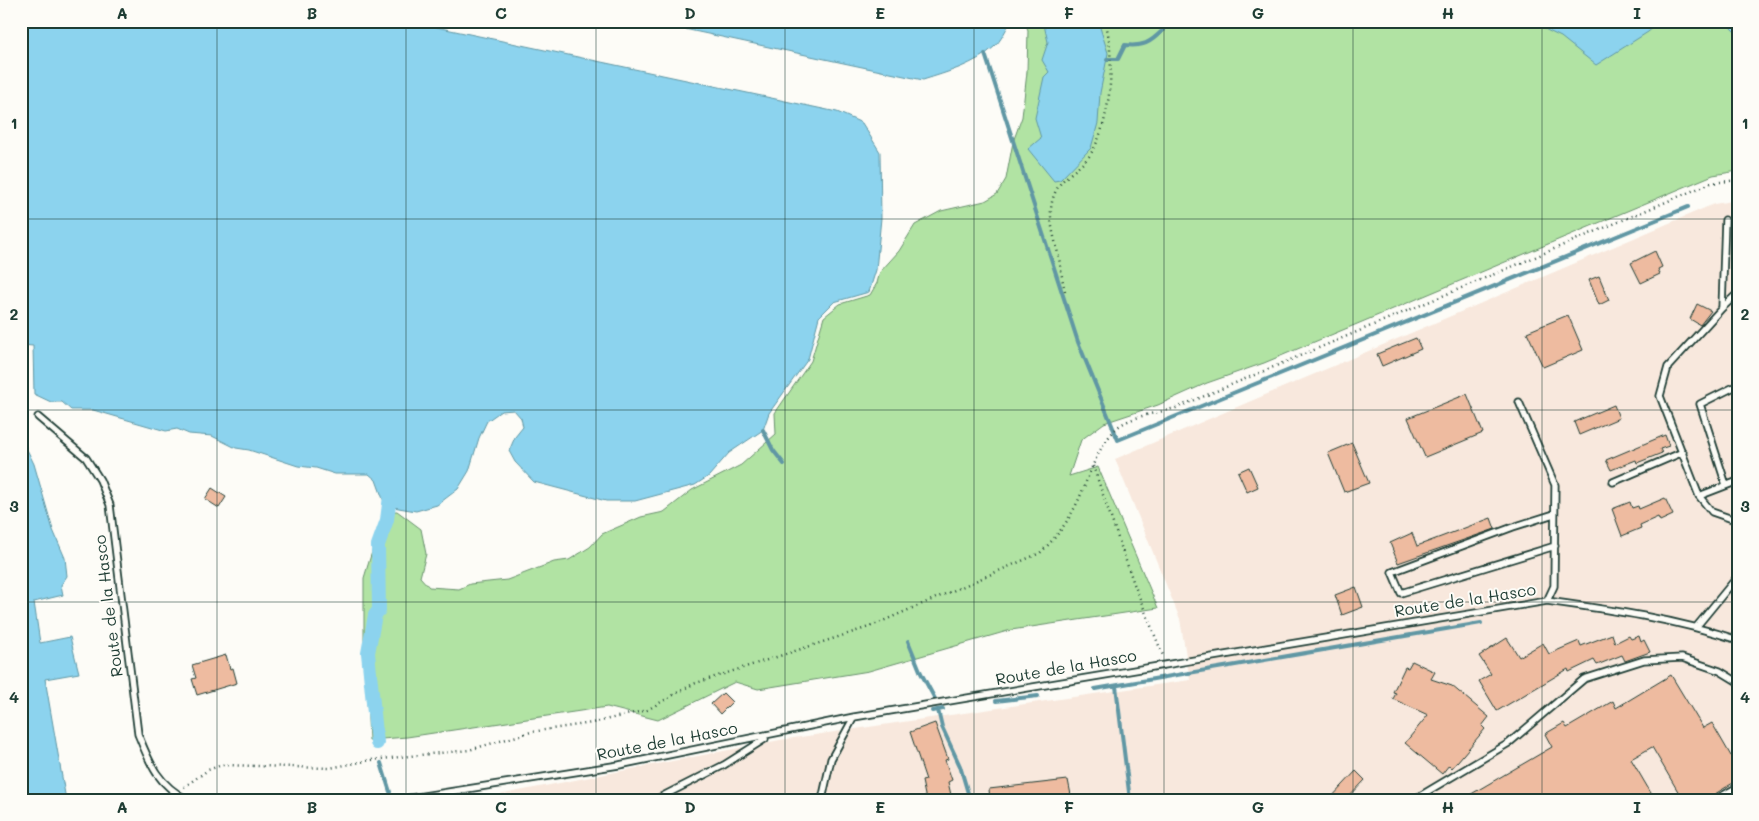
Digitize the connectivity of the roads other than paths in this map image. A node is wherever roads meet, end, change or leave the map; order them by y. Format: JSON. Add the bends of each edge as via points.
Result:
{"nodes":[{"id":1,"x":1725,"y":220,"type":"dead end"},
{"id":2,"x":1738,"y":292,"type":"edge"},
{"id":3,"x":1722,"y":308,"type":"junction"},
{"id":4,"x":1738,"y":385,"type":"edge"},
{"id":5,"x":1519,"y":402,"type":"dead end"},
{"id":6,"x":38,"y":417,"type":"dead end"},
{"id":7,"x":1683,"y":452,"type":"junction"},
{"id":8,"x":1738,"y":480,"type":"edge"},
{"id":9,"x":1613,"y":482,"type":"dead end"},
{"id":10,"x":1726,"y":485,"type":"junction"},
{"id":11,"x":1699,"y":496,"type":"junction"},
{"id":12,"x":1554,"y":514,"type":"junction"},
{"id":13,"x":1738,"y":521,"type":"edge"},
{"id":14,"x":1556,"y":546,"type":"junction"},
{"id":15,"x":1738,"y":576,"type":"edge"},
{"id":16,"x":1547,"y":601,"type":"junction"},
{"id":17,"x":1697,"y":626,"type":"junction"},
{"id":18,"x":1738,"y":640,"type":"edge"},
{"id":19,"x":1738,"y":682,"type":"edge"},
{"id":20,"x":854,"y":717,"type":"junction"},
{"id":21,"x":769,"y":736,"type":"junction"},
{"id":22,"x":1738,"y":787,"type":"edge"},
{"id":23,"x":188,"y":800,"type":"edge"},
{"id":24,"x":398,"y":800,"type":"edge"},
{"id":25,"x":655,"y":800,"type":"edge"},
{"id":26,"x":822,"y":800,"type":"edge"},
{"id":27,"x":1413,"y":800,"type":"edge"},
{"id":28,"x":1715,"y":800,"type":"edge"}],
"edges":[{"from":1,"to":3,"type":"lane"},
{"from":2,"to":3,"type":"lane"},
{"from":3,"to":7,"type":"lane","via":[[1668,367],[1660,396]]},
{"from":4,"to":10,"type":"lane","via":[[1700,404]]},
{"from":5,"to":12,"type":"lane","via":[[1555,485]]},
{"from":6,"to":23,"type":"lane","name":"Route de la Hasco","via":[[86,458],[110,505],[138,734],[152,768],[175,793]]},
{"from":7,"to":9,"type":"lane"},
{"from":7,"to":11,"type":"lane"},
{"from":8,"to":10,"type":"lane"},
{"from":10,"to":11,"type":"lane"},
{"from":11,"to":13,"type":"lane","via":[[1712,512]]},
{"from":12,"to":14,"type":"lane"},
{"from":12,"to":14,"type":"lane","via":[[1392,572],[1401,594]]},
{"from":14,"to":16,"type":"lane","via":[[1554,586]]},
{"from":15,"to":17,"type":"lane"},
{"from":16,"to":17,"type":"lane","name":"Route de la Hasco","via":[[1647,615]]},
{"from":16,"to":20,"type":"lane","name":"Route de la Hasco"},
{"from":17,"to":18,"type":"lane","name":"Route de la Hasco"},
{"from":19,"to":27,"type":"lane","via":[[1720,671],[1682,658],[1644,660],[1584,679],[1509,742]]},
{"from":20,"to":21,"type":"lane","name":"Route de la Hasco"},
{"from":20,"to":26,"type":"lane","via":[[831,759]]},
{"from":21,"to":24,"type":"lane","name":"Route de la Hasco","via":[[618,765]]},
{"from":21,"to":25,"type":"lane","via":[[724,765]]},
{"from":22,"to":28,"type":"lane"}]}
